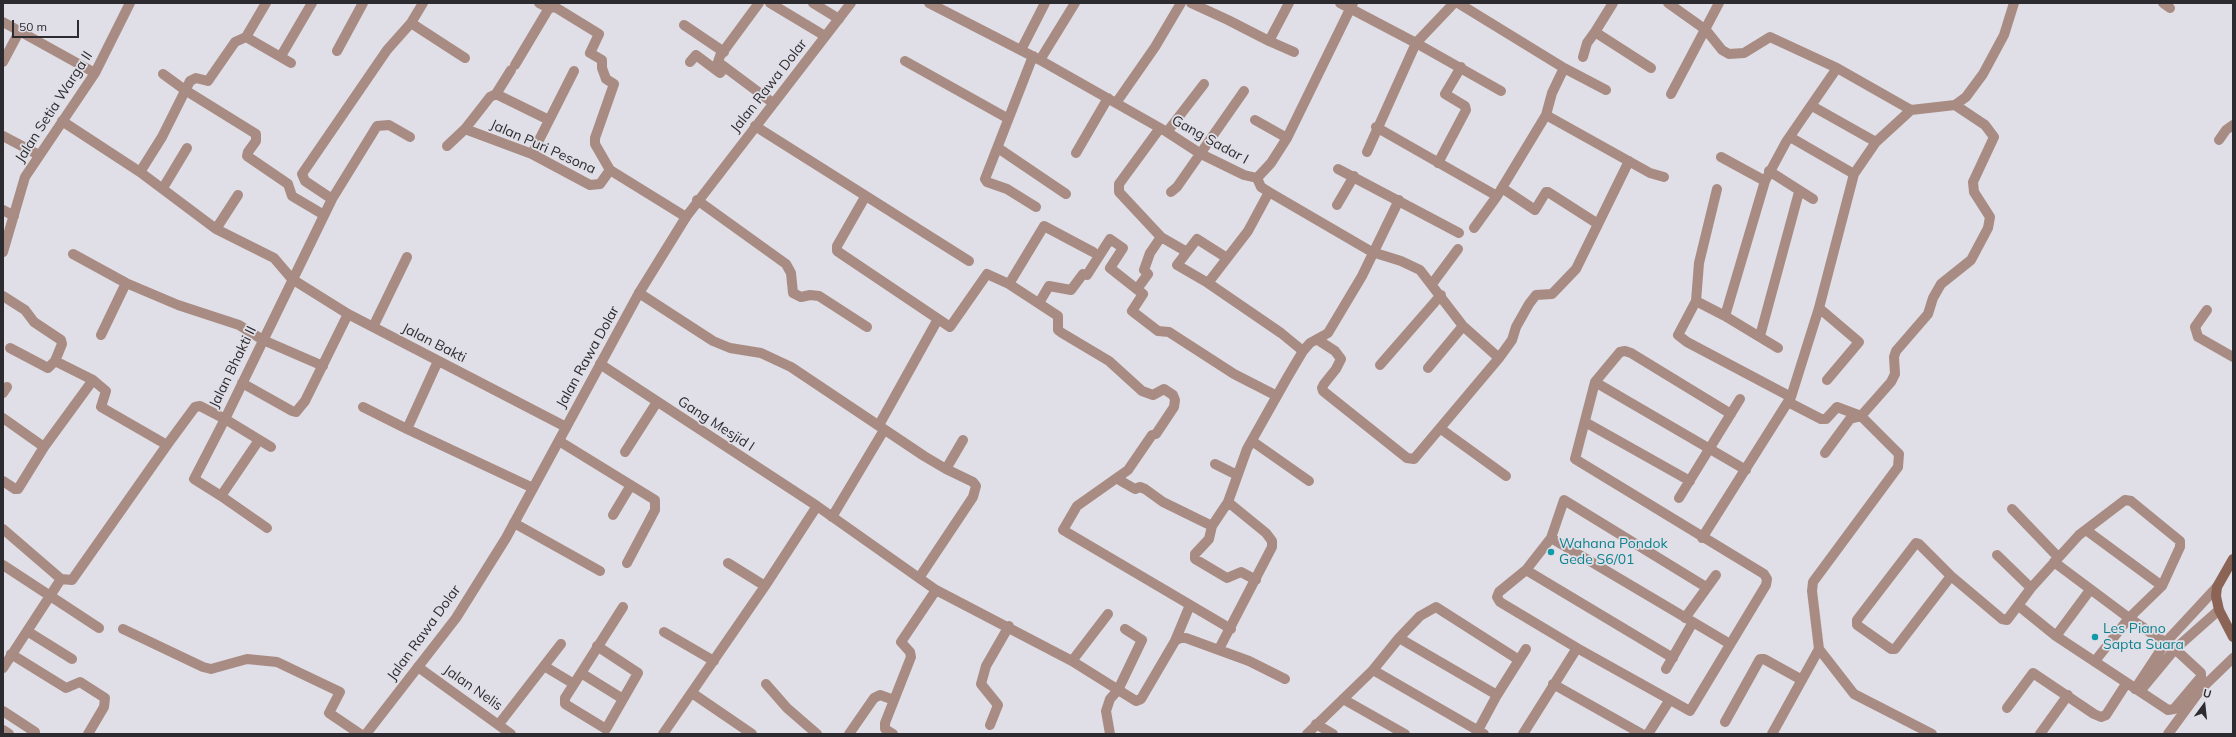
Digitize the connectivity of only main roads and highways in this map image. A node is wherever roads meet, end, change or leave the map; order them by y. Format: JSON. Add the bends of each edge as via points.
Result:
{"nodes":[{"id":1,"x":2233,"y":559,"type":"edge"},
{"id":2,"x":2233,"y":638,"type":"edge"}],
"edges":[{"from":1,"to":2,"type":"main road","via":[[2217,587],[2216,596],[2219,610]]}]}
